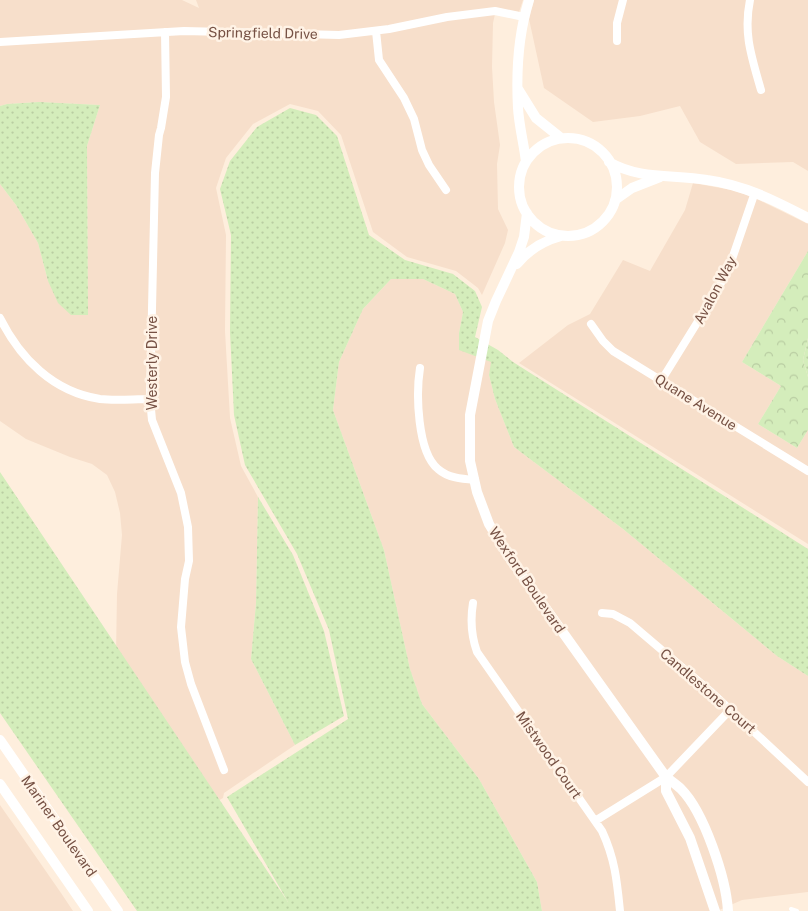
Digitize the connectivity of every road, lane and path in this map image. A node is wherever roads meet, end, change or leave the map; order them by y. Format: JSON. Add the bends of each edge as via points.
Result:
{"nodes":[{"id":1,"x":529,"y":0,"type":"edge"},
{"id":2,"x":623,"y":0,"type":"edge"},
{"id":3,"x":750,"y":0,"type":"edge"},
{"id":4,"x":524,"y":17,"type":"junction"},
{"id":5,"x":376,"y":31,"type":"junction"},
{"id":6,"x":165,"y":32,"type":"junction"},
{"id":7,"x":0,"y":42,"type":"edge"},
{"id":8,"x":617,"y":42,"type":"dead end"},
{"id":9,"x":518,"y":89,"type":"junction"},
{"id":10,"x":761,"y":90,"type":"dead end"},
{"id":11,"x":561,"y":138,"type":"junction"},
{"id":12,"x":526,"y":162,"type":"junction"},
{"id":13,"x":609,"y":162,"type":"junction"},
{"id":14,"x":660,"y":177,"type":"junction"},
{"id":15,"x":446,"y":190,"type":"dead end"},
{"id":16,"x":755,"y":192,"type":"junction"},
{"id":17,"x":615,"y":200,"type":"junction"},
{"id":18,"x":527,"y":212,"type":"junction"},
{"id":19,"x":808,"y":218,"type":"edge"},
{"id":20,"x":563,"y":236,"type":"junction"},
{"id":21,"x":511,"y":270,"type":"junction"},
{"id":22,"x":0,"y":318,"type":"edge"},
{"id":23,"x":591,"y":324,"type":"dead end"},
{"id":24,"x":420,"y":368,"type":"dead end"},
{"id":25,"x":662,"y":381,"type":"junction"},
{"id":26,"x":150,"y":399,"type":"junction"},
{"id":27,"x":808,"y":471,"type":"edge"},
{"id":28,"x":475,"y":480,"type":"junction"},
{"id":29,"x":473,"y":603,"type":"dead end"},
{"id":30,"x":602,"y":613,"type":"dead end"},
{"id":31,"x":730,"y":710,"type":"junction"},
{"id":32,"x":0,"y":740,"type":"edge"},
{"id":33,"x":224,"y":770,"type":"dead end"},
{"id":34,"x":666,"y":777,"type":"junction"},
{"id":35,"x":808,"y":782,"type":"edge"},
{"id":36,"x":0,"y":784,"type":"edge"},
{"id":37,"x":595,"y":821,"type":"junction"},
{"id":38,"x":791,"y":910,"type":"dead end"},
{"id":39,"x":88,"y":911,"type":"edge"},
{"id":40,"x":118,"y":911,"type":"edge"},
{"id":41,"x":620,"y":911,"type":"edge"},
{"id":42,"x":715,"y":911,"type":"edge"},
{"id":43,"x":728,"y":911,"type":"edge"},
{"id":44,"x":797,"y":911,"type":"edge"}],
"edges":[{"from":1,"to":4,"type":"street"},
{"from":2,"to":8,"type":"street","via":[[617,23]]},
{"from":3,"to":10,"type":"street","via":[[747,32]]},
{"from":4,"to":5,"type":"street","name":"Springfield Drive","via":[[495,11]]},
{"from":4,"to":9,"type":"street","via":[[517,62]]},
{"from":5,"to":6,"type":"street","name":"Springfield Drive","via":[[339,35]]},
{"from":5,"to":15,"type":"street","via":[[379,60],[404,98],[414,119],[422,150]]},
{"from":6,"to":7,"type":"street","name":"Springfield Drive"},
{"from":6,"to":26,"type":"street","name":"Westerly Drive","via":[[166,97],[155,173]]},
{"from":9,"to":11,"type":"street","via":[[536,118]]},
{"from":9,"to":12,"type":"street"},
{"from":11,"to":12,"type":"street","via":[[540,146]]},
{"from":11,"to":13,"type":"street","via":[[588,143]]},
{"from":12,"to":18,"type":"street","via":[[520,191]]},
{"from":13,"to":14,"type":"street","via":[[630,172]]},
{"from":13,"to":17,"type":"street","via":[[616,181]]},
{"from":14,"to":16,"type":"street","via":[[708,180]]},
{"from":14,"to":17,"type":"street","via":[[632,188]]},
{"from":16,"to":19,"type":"street"},
{"from":16,"to":25,"type":"street","name":"Avalon Way","via":[[730,265]]},
{"from":17,"to":20,"type":"street","via":[[607,217],[592,230]]},
{"from":18,"to":20,"type":"street","via":[[541,228]]},
{"from":18,"to":21,"type":"street","name":"Wexford Boulevard","via":[[524,237]]},
{"from":20,"to":21,"type":"street","name":"Wexford Boulevard","via":[[546,240],[524,255]]},
{"from":21,"to":28,"type":"street","name":"Wexford Boulevard","via":[[488,321],[470,415],[470,461]]},
{"from":22,"to":26,"type":"street","via":[[17,348],[52,381],[98,399]]},
{"from":23,"to":25,"type":"street","name":"Quane Avenue","via":[[613,351]]},
{"from":24,"to":28,"type":"street","via":[[417,406],[429,459],[447,475]]},
{"from":25,"to":27,"type":"street","name":"Quane Avenue"},
{"from":26,"to":33,"type":"street","name":"Westerly Drive","via":[[152,420],[181,493],[188,527],[189,561],[181,627],[184,662]]},
{"from":28,"to":34,"type":"street","name":"Wexford Boulevard","via":[[481,506],[509,558]]},
{"from":29,"to":37,"type":"street","name":"Mistwood Court","via":[[470,627],[477,652]]},
{"from":30,"to":31,"type":"street","name":"Candlestone Court","via":[[613,614],[630,623]]},
{"from":31,"to":34,"type":"street"},
{"from":31,"to":35,"type":"street","name":"Candlestone Court"},
{"from":32,"to":40,"type":"street","name":"Mariner Boulevard"},
{"from":34,"to":37,"type":"street"},
{"from":34,"to":42,"type":"street","name":"Wexford Boulevard","via":[[666,791],[690,838]]},
{"from":34,"to":43,"type":"street","name":"Wexford Boulevard","via":[[682,790],[706,830]]},
{"from":36,"to":39,"type":"street","name":"Mariner Boulevard"},
{"from":37,"to":41,"type":"street","name":"Mistwood Court","via":[[609,847],[616,871]]},
{"from":38,"to":44,"type":"lane"}]}
